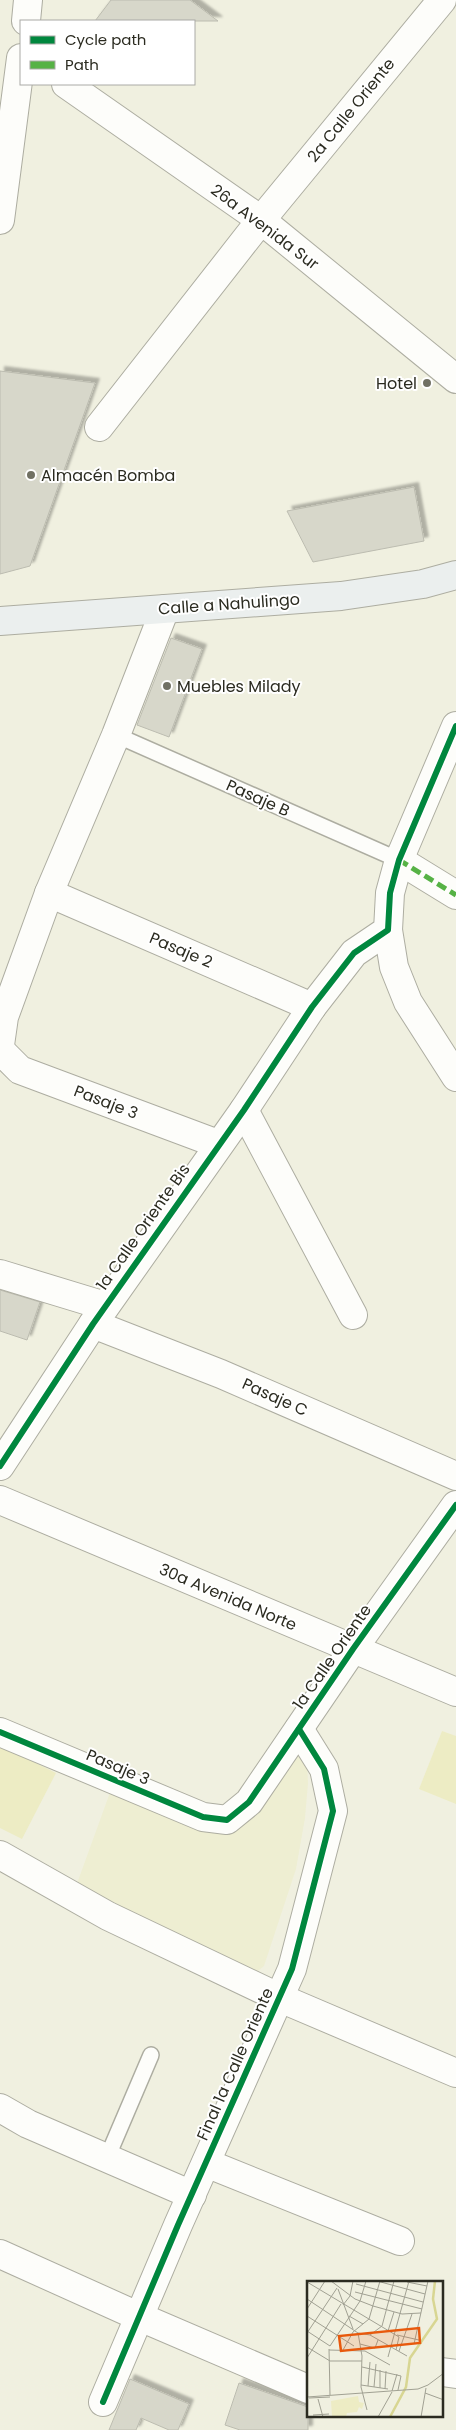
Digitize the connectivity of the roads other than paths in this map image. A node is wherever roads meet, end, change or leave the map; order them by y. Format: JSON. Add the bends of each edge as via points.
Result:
{"nodes":[{"id":1,"x":28,"y":0,"type":"edge"},
{"id":2,"x":442,"y":0,"type":"edge"},
{"id":3,"x":26,"y":20,"type":"edge"},
{"id":4,"x":20,"y":66,"type":"edge"},
{"id":5,"x":67,"y":85,"type":"edge"},
{"id":6,"x":0,"y":220,"type":"edge"},
{"id":7,"x":261,"y":220,"type":"junction"},
{"id":8,"x":456,"y":379,"type":"edge"},
{"id":9,"x":99,"y":427,"type":"dead end"},
{"id":10,"x":456,"y":575,"type":"edge"},
{"id":11,"x":165,"y":609,"type":"junction"},
{"id":12,"x":0,"y":621,"type":"edge"},
{"id":13,"x":456,"y":726,"type":"edge"},
{"id":14,"x":116,"y":735,"type":"junction"},
{"id":15,"x":399,"y":860,"type":"junction"},
{"id":16,"x":49,"y":892,"type":"junction"},
{"id":17,"x":456,"y":895,"type":"edge"},
{"id":18,"x":388,"y":930,"type":"junction"},
{"id":19,"x":312,"y":1007,"type":"junction"},
{"id":20,"x":0,"y":1044,"type":"edge"},
{"id":21,"x":0,"y":1050,"type":"edge"},
{"id":22,"x":456,"y":1077,"type":"edge"},
{"id":23,"x":244,"y":1110,"type":"junction"},
{"id":24,"x":218,"y":1144,"type":"junction"},
{"id":25,"x":0,"y":1274,"type":"edge"},
{"id":26,"x":99,"y":1315,"type":"junction"},
{"id":27,"x":353,"y":1315,"type":"dead end"},
{"id":28,"x":0,"y":1466,"type":"edge"},
{"id":29,"x":456,"y":1476,"type":"edge"},
{"id":30,"x":0,"y":1500,"type":"edge"},
{"id":31,"x":456,"y":1505,"type":"edge"},
{"id":32,"x":353,"y":1650,"type":"junction"},
{"id":33,"x":456,"y":1692,"type":"edge"},
{"id":34,"x":299,"y":1729,"type":"junction"},
{"id":35,"x":0,"y":1732,"type":"edge"},
{"id":36,"x":227,"y":1820,"type":"joint"},
{"id":37,"x":0,"y":1855,"type":"edge"},
{"id":38,"x":280,"y":1998,"type":"junction"},
{"id":39,"x":151,"y":2055,"type":"dead end"},
{"id":40,"x":456,"y":2073,"type":"edge"},
{"id":41,"x":0,"y":2108,"type":"edge"},
{"id":42,"x":107,"y":2158,"type":"junction"},
{"id":43,"x":206,"y":2164,"type":"junction"},
{"id":44,"x":192,"y":2195,"type":"junction"},
{"id":45,"x":400,"y":2241,"type":"dead end"},
{"id":46,"x":0,"y":2254,"type":"edge"},
{"id":47,"x":140,"y":2317,"type":"junction"},
{"id":48,"x":307,"y":2388,"type":"edge"},
{"id":49,"x":103,"y":2402,"type":"dead end"}],
"edges":[{"from":1,"to":3,"type":"street"},
{"from":2,"to":7,"type":"street","name":"2a Calle Oriente"},
{"from":4,"to":6,"type":"street"},
{"from":5,"to":7,"type":"street","name":"26a Avenida Sur"},
{"from":7,"to":8,"type":"street","name":"26a Avenida Sur"},
{"from":7,"to":9,"type":"street","name":"2a Calle Oriente"},
{"from":10,"to":11,"type":"street","name":"Calle a Nahulingo","via":[[423,584],[341,596]]},
{"from":11,"to":12,"type":"street","name":"Calle a Nahulingo"},
{"from":11,"to":14,"type":"street"},
{"from":13,"to":15,"type":"street"},
{"from":14,"to":15,"type":"lane","name":"Pasaje B"},
{"from":14,"to":16,"type":"street"},
{"from":15,"to":17,"type":"street"},
{"from":15,"to":18,"type":"street","via":[[390,893]]},
{"from":16,"to":19,"type":"street","name":"Pasaje 2"},
{"from":16,"to":20,"type":"street","via":[[4,1017]]},
{"from":18,"to":19,"type":"street","name":"1a Calle Oriente Bis","via":[[354,954]]},
{"from":18,"to":22,"type":"street","via":[[394,967],[408,1002]]},
{"from":19,"to":23,"type":"street","name":"1a Calle Oriente Bis"},
{"from":21,"to":24,"type":"street","name":"Pasaje 3","via":[[20,1070]]},
{"from":23,"to":24,"type":"street","name":"1a Calle Oriente Bis"},
{"from":23,"to":27,"type":"street"},
{"from":24,"to":26,"type":"street","name":"1a Calle Oriente Bis"},
{"from":25,"to":26,"type":"street","name":"Pasaje C"},
{"from":26,"to":28,"type":"street","name":"1a Calle Oriente Bis"},
{"from":26,"to":29,"type":"street","name":"Pasaje C","via":[[221,1374]]},
{"from":30,"to":32,"type":"street","name":"30a Avenida Norte"},
{"from":31,"to":32,"type":"street","name":"1a Calle Oriente"},
{"from":32,"to":33,"type":"street","name":"30a Avenida Norte"},
{"from":32,"to":34,"type":"street","name":"1a Calle Oriente"},
{"from":34,"to":36,"type":"street","name":"1a Calle Oriente","via":[[250,1802]]},
{"from":34,"to":38,"type":"street","name":"Final 1a Calle Oriente","via":[[324,1769],[332,1811],[292,1969]]},
{"from":35,"to":36,"type":"street","name":"Pasaje 3","via":[[203,1817]]},
{"from":37,"to":38,"type":"street","via":[[108,1916]]},
{"from":38,"to":40,"type":"street"},
{"from":38,"to":43,"type":"street","name":"Final 1a Calle Oriente"},
{"from":39,"to":42,"type":"lane"},
{"from":41,"to":42,"type":"street","via":[[28,2124]]},
{"from":42,"to":44,"type":"street"},
{"from":43,"to":44,"type":"street","name":"Final 1a Calle Oriente"},
{"from":43,"to":45,"type":"street"},
{"from":44,"to":47,"type":"street","name":"Final 1a Calle Oriente"},
{"from":46,"to":47,"type":"street"},
{"from":47,"to":48,"type":"street"},
{"from":47,"to":49,"type":"street","name":"Final 1a Calle Oriente"}]}
